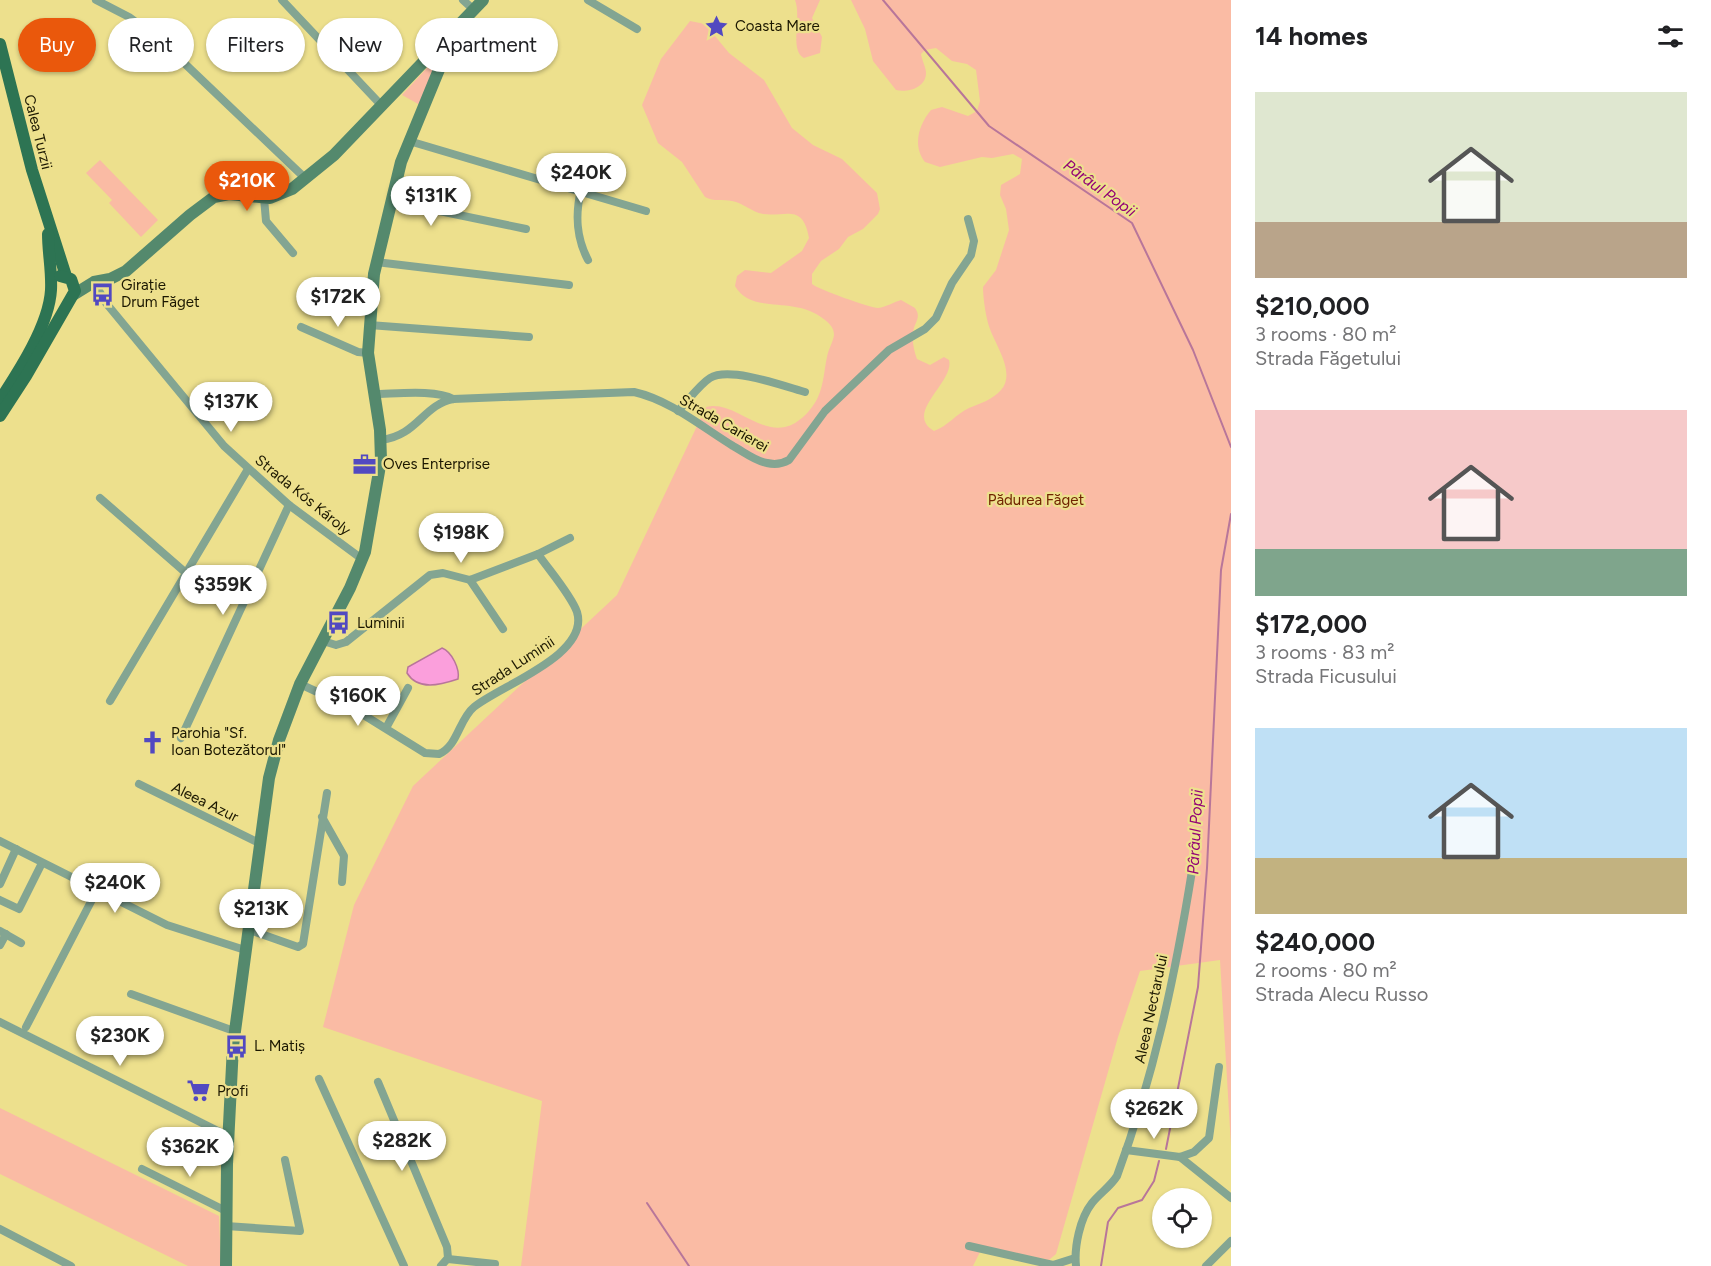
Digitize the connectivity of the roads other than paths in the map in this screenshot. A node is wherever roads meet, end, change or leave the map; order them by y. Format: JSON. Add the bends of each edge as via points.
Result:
{"nodes":[{"id":1,"x":96,"y":0,"type":"edge"},
{"id":2,"x":282,"y":0,"type":"edge"},
{"id":3,"x":463,"y":0,"type":"edge"},
{"id":4,"x":483,"y":0,"type":"edge"},
{"id":5,"x":588,"y":0,"type":"edge"},
{"id":6,"x":474,"y":10,"type":"junction"},
{"id":7,"x":466,"y":18,"type":"edge"},
{"id":8,"x":637,"y":29,"type":"dead end"},
{"id":9,"x":0,"y":44,"type":"edge"},
{"id":10,"x":415,"y":71,"type":"edge"},
{"id":11,"x":438,"y":72,"type":"edge"},
{"id":12,"x":382,"y":106,"type":"junction"},
{"id":13,"x":409,"y":141,"type":"junction"},
{"id":14,"x":306,"y":179,"type":"junction"},
{"id":15,"x":581,"y":190,"type":"junction"},
{"id":16,"x":264,"y":198,"type":"junction"},
{"id":17,"x":392,"y":202,"type":"junction"},
{"id":18,"x":646,"y":211,"type":"dead end"},
{"id":19,"x":968,"y":219,"type":"dead end"},
{"id":20,"x":478,"y":224,"type":"dead end"},
{"id":21,"x":48,"y":227,"type":"junction"},
{"id":22,"x":526,"y":229,"type":"dead end"},
{"id":23,"x":293,"y":253,"type":"dead end"},
{"id":24,"x":588,"y":260,"type":"dead end"},
{"id":25,"x":376,"y":262,"type":"junction"},
{"id":26,"x":69,"y":277,"type":"junction"},
{"id":27,"x":94,"y":282,"type":"junction"},
{"id":28,"x":569,"y":285,"type":"dead end"},
{"id":29,"x":51,"y":288,"type":"junction"},
{"id":30,"x":71,"y":297,"type":"junction"},
{"id":31,"x":369,"y":325,"type":"junction"},
{"id":32,"x":302,"y":327,"type":"dead end"},
{"id":33,"x":529,"y":337,"type":"dead end"},
{"id":34,"x":368,"y":353,"type":"junction"},
{"id":35,"x":805,"y":392,"type":"dead end"},
{"id":36,"x":374,"y":394,"type":"junction"},
{"id":37,"x":453,"y":399,"type":"junction"},
{"id":38,"x":0,"y":400,"type":"edge"},
{"id":39,"x":678,"y":411,"type":"junction"},
{"id":40,"x":0,"y":416,"type":"edge"},
{"id":41,"x":381,"y":440,"type":"junction"},
{"id":42,"x":248,"y":469,"type":"junction"},
{"id":43,"x":100,"y":498,"type":"dead end"},
{"id":44,"x":289,"y":505,"type":"junction"},
{"id":45,"x":570,"y":538,"type":"dead end"},
{"id":46,"x":538,"y":554,"type":"junction"},
{"id":47,"x":362,"y":559,"type":"junction"},
{"id":48,"x":186,"y":573,"type":"junction"},
{"id":49,"x":470,"y":580,"type":"junction"},
{"id":50,"x":503,"y":630,"type":"dead end"},
{"id":51,"x":323,"y":640,"type":"junction"},
{"id":52,"x":300,"y":684,"type":"junction"},
{"id":53,"x":408,"y":688,"type":"dead end"},
{"id":54,"x":110,"y":701,"type":"dead end"},
{"id":55,"x":386,"y":728,"type":"junction"},
{"id":56,"x":182,"y":738,"type":"dead end"},
{"id":57,"x":139,"y":784,"type":"dead end"},
{"id":58,"x":327,"y":793,"type":"dead end"},
{"id":59,"x":322,"y":817,"type":"junction"},
{"id":60,"x":0,"y":842,"type":"edge"},
{"id":61,"x":259,"y":843,"type":"junction"},
{"id":62,"x":16,"y":849,"type":"junction"},
{"id":63,"x":42,"y":863,"type":"junction"},
{"id":64,"x":1192,"y":871,"type":"dead end"},
{"id":65,"x":342,"y":882,"type":"dead end"},
{"id":66,"x":0,"y":884,"type":"edge"},
{"id":67,"x":97,"y":890,"type":"junction"},
{"id":68,"x":0,"y":900,"type":"edge"},
{"id":69,"x":248,"y":929,"type":"junction"},
{"id":70,"x":3,"y":933,"type":"edge"},
{"id":71,"x":21,"y":943,"type":"dead end"},
{"id":72,"x":0,"y":945,"type":"edge"},
{"id":73,"x":245,"y":950,"type":"junction"},
{"id":74,"x":131,"y":994,"type":"dead end"},
{"id":75,"x":0,"y":1022,"type":"edge"},
{"id":76,"x":26,"y":1027,"type":"dead end"},
{"id":77,"x":234,"y":1031,"type":"junction"},
{"id":78,"x":1219,"y":1067,"type":"dead end"},
{"id":79,"x":319,"y":1080,"type":"dead end"},
{"id":80,"x":378,"y":1082,"type":"dead end"},
{"id":81,"x":228,"y":1136,"type":"junction"},
{"id":82,"x":1126,"y":1150,"type":"junction"},
{"id":83,"x":1180,"y":1157,"type":"junction"},
{"id":84,"x":285,"y":1160,"type":"dead end"},
{"id":85,"x":142,"y":1169,"type":"dead end"},
{"id":86,"x":1231,"y":1198,"type":"edge"},
{"id":87,"x":226,"y":1211,"type":"junction"},
{"id":88,"x":226,"y":1226,"type":"junction"},
{"id":89,"x":0,"y":1229,"type":"edge"},
{"id":90,"x":1231,"y":1241,"type":"edge"},
{"id":91,"x":969,"y":1246,"type":"dead end"},
{"id":92,"x":448,"y":1259,"type":"junction"},
{"id":93,"x":1075,"y":1262,"type":"edge"},
{"id":94,"x":495,"y":1264,"type":"dead end"},
{"id":95,"x":71,"y":1266,"type":"edge"},
{"id":96,"x":226,"y":1266,"type":"edge"},
{"id":97,"x":404,"y":1266,"type":"edge"},
{"id":98,"x":441,"y":1266,"type":"edge"},
{"id":99,"x":1206,"y":1266,"type":"edge"}],
"edges":[{"from":1,"to":14,"type":"street","via":[[129,17],[161,41]]},
{"from":2,"to":12,"type":"street"},
{"from":3,"to":6,"type":"street"},
{"from":4,"to":6,"type":"street"},
{"from":5,"to":8,"type":"street"},
{"from":6,"to":7,"type":"street"},
{"from":9,"to":21,"type":"main road","name":"Calea Turzii"},
{"from":10,"to":12,"type":"street"},
{"from":11,"to":13,"type":"street"},
{"from":12,"to":14,"type":"street"},
{"from":13,"to":15,"type":"street"},
{"from":13,"to":17,"type":"street"},
{"from":14,"to":16,"type":"street","via":[[287,193]]},
{"from":15,"to":18,"type":"street"},
{"from":15,"to":24,"type":"street","via":[[577,225]]},
{"from":16,"to":23,"type":"street","via":[[266,221]]},
{"from":16,"to":27,"type":"street","via":[[229,194],[207,201],[126,271]]},
{"from":17,"to":20,"type":"street"},
{"from":17,"to":22,"type":"street"},
{"from":17,"to":25,"type":"street"},
{"from":19,"to":39,"type":"street","name":"Strada Carierei","via":[[975,241],[971,255],[952,283],[936,318],[889,350],[825,411],[789,460],[775,465],[756,459]]},
{"from":21,"to":26,"type":"main road","name":"Calea Turzii"},
{"from":21,"to":29,"type":"main road","name":"Calea Turzii"},
{"from":25,"to":28,"type":"street"},
{"from":25,"to":31,"type":"street"},
{"from":26,"to":27,"type":"street"},
{"from":26,"to":29,"type":"main road","via":[[58,276]]},
{"from":26,"to":30,"type":"main road","name":"Calea Turzii","via":[[75,286]]},
{"from":27,"to":30,"type":"street"},
{"from":27,"to":42,"type":"street","name":"Strada Kós Károly","via":[[106,303],[224,446]]},
{"from":29,"to":30,"type":"main road","via":[[57,298]]},
{"from":29,"to":38,"type":"main road","name":"Calea Turzii","via":[[29,350]]},
{"from":30,"to":40,"type":"main road"},
{"from":31,"to":33,"type":"street"},
{"from":31,"to":34,"type":"street"},
{"from":32,"to":34,"type":"street"},
{"from":34,"to":36,"type":"street"},
{"from":35,"to":39,"type":"street","via":[[719,374],[708,379]]},
{"from":36,"to":37,"type":"street","via":[[436,394]]},
{"from":36,"to":41,"type":"street"},
{"from":37,"to":39,"type":"street","name":"Strada Carierei","via":[[634,392]]},
{"from":37,"to":41,"type":"street","name":"Strada Carierei","via":[[434,408],[404,435]]},
{"from":41,"to":47,"type":"street","via":[[379,482]]},
{"from":42,"to":44,"type":"street","name":"Strada Kós Károly"},
{"from":42,"to":48,"type":"street"},
{"from":43,"to":48,"type":"street"},
{"from":44,"to":47,"type":"street","name":"Strada Kós Károly"},
{"from":44,"to":56,"type":"street"},
{"from":45,"to":46,"type":"street"},
{"from":46,"to":49,"type":"street"},
{"from":46,"to":55,"type":"street","name":"Strada Luminii","via":[[577,611],[576,633],[564,651],[474,707],[442,753],[425,753]]},
{"from":47,"to":51,"type":"street"},
{"from":48,"to":54,"type":"street"},
{"from":49,"to":50,"type":"street"},
{"from":49,"to":51,"type":"street","via":[[444,573],[430,575],[346,642],[336,645]]},
{"from":51,"to":52,"type":"street"},
{"from":52,"to":55,"type":"street","name":"Strada Luminii","via":[[332,697]]},
{"from":52,"to":61,"type":"street","via":[[269,778]]},
{"from":53,"to":55,"type":"street"},
{"from":57,"to":61,"type":"street","name":"Aleea Azur"},
{"from":58,"to":59,"type":"street"},
{"from":59,"to":65,"type":"street","via":[[344,856]]},
{"from":59,"to":69,"type":"street","via":[[301,946]]},
{"from":60,"to":62,"type":"street"},
{"from":61,"to":69,"type":"street"},
{"from":62,"to":63,"type":"street"},
{"from":62,"to":66,"type":"street"},
{"from":63,"to":67,"type":"street"},
{"from":63,"to":68,"type":"street","via":[[19,909]]},
{"from":64,"to":82,"type":"street","name":"Aleea Nectarului","via":[[1158,1052]]},
{"from":67,"to":73,"type":"street","via":[[166,925]]},
{"from":67,"to":76,"type":"street"},
{"from":69,"to":73,"type":"street"},
{"from":70,"to":71,"type":"street"},
{"from":70,"to":72,"type":"street"},
{"from":73,"to":77,"type":"street"},
{"from":74,"to":77,"type":"street"},
{"from":75,"to":81,"type":"street"},
{"from":77,"to":81,"type":"street"},
{"from":78,"to":83,"type":"street","via":[[1209,1138],[1194,1152]]},
{"from":79,"to":97,"type":"street"},
{"from":80,"to":92,"type":"street","via":[[438,1222]]},
{"from":81,"to":87,"type":"street"},
{"from":82,"to":83,"type":"street"},
{"from":82,"to":93,"type":"street","name":"Aleea Nectarului","via":[[1110,1187],[1089,1206]]},
{"from":83,"to":86,"type":"street"},
{"from":84,"to":88,"type":"street","via":[[300,1231]]},
{"from":85,"to":87,"type":"street"},
{"from":87,"to":88,"type":"street"},
{"from":88,"to":96,"type":"street"},
{"from":89,"to":95,"type":"street"},
{"from":90,"to":99,"type":"street"},
{"from":91,"to":93,"type":"street","via":[[1053,1265]]},
{"from":92,"to":94,"type":"street"},
{"from":92,"to":98,"type":"street"}]}
